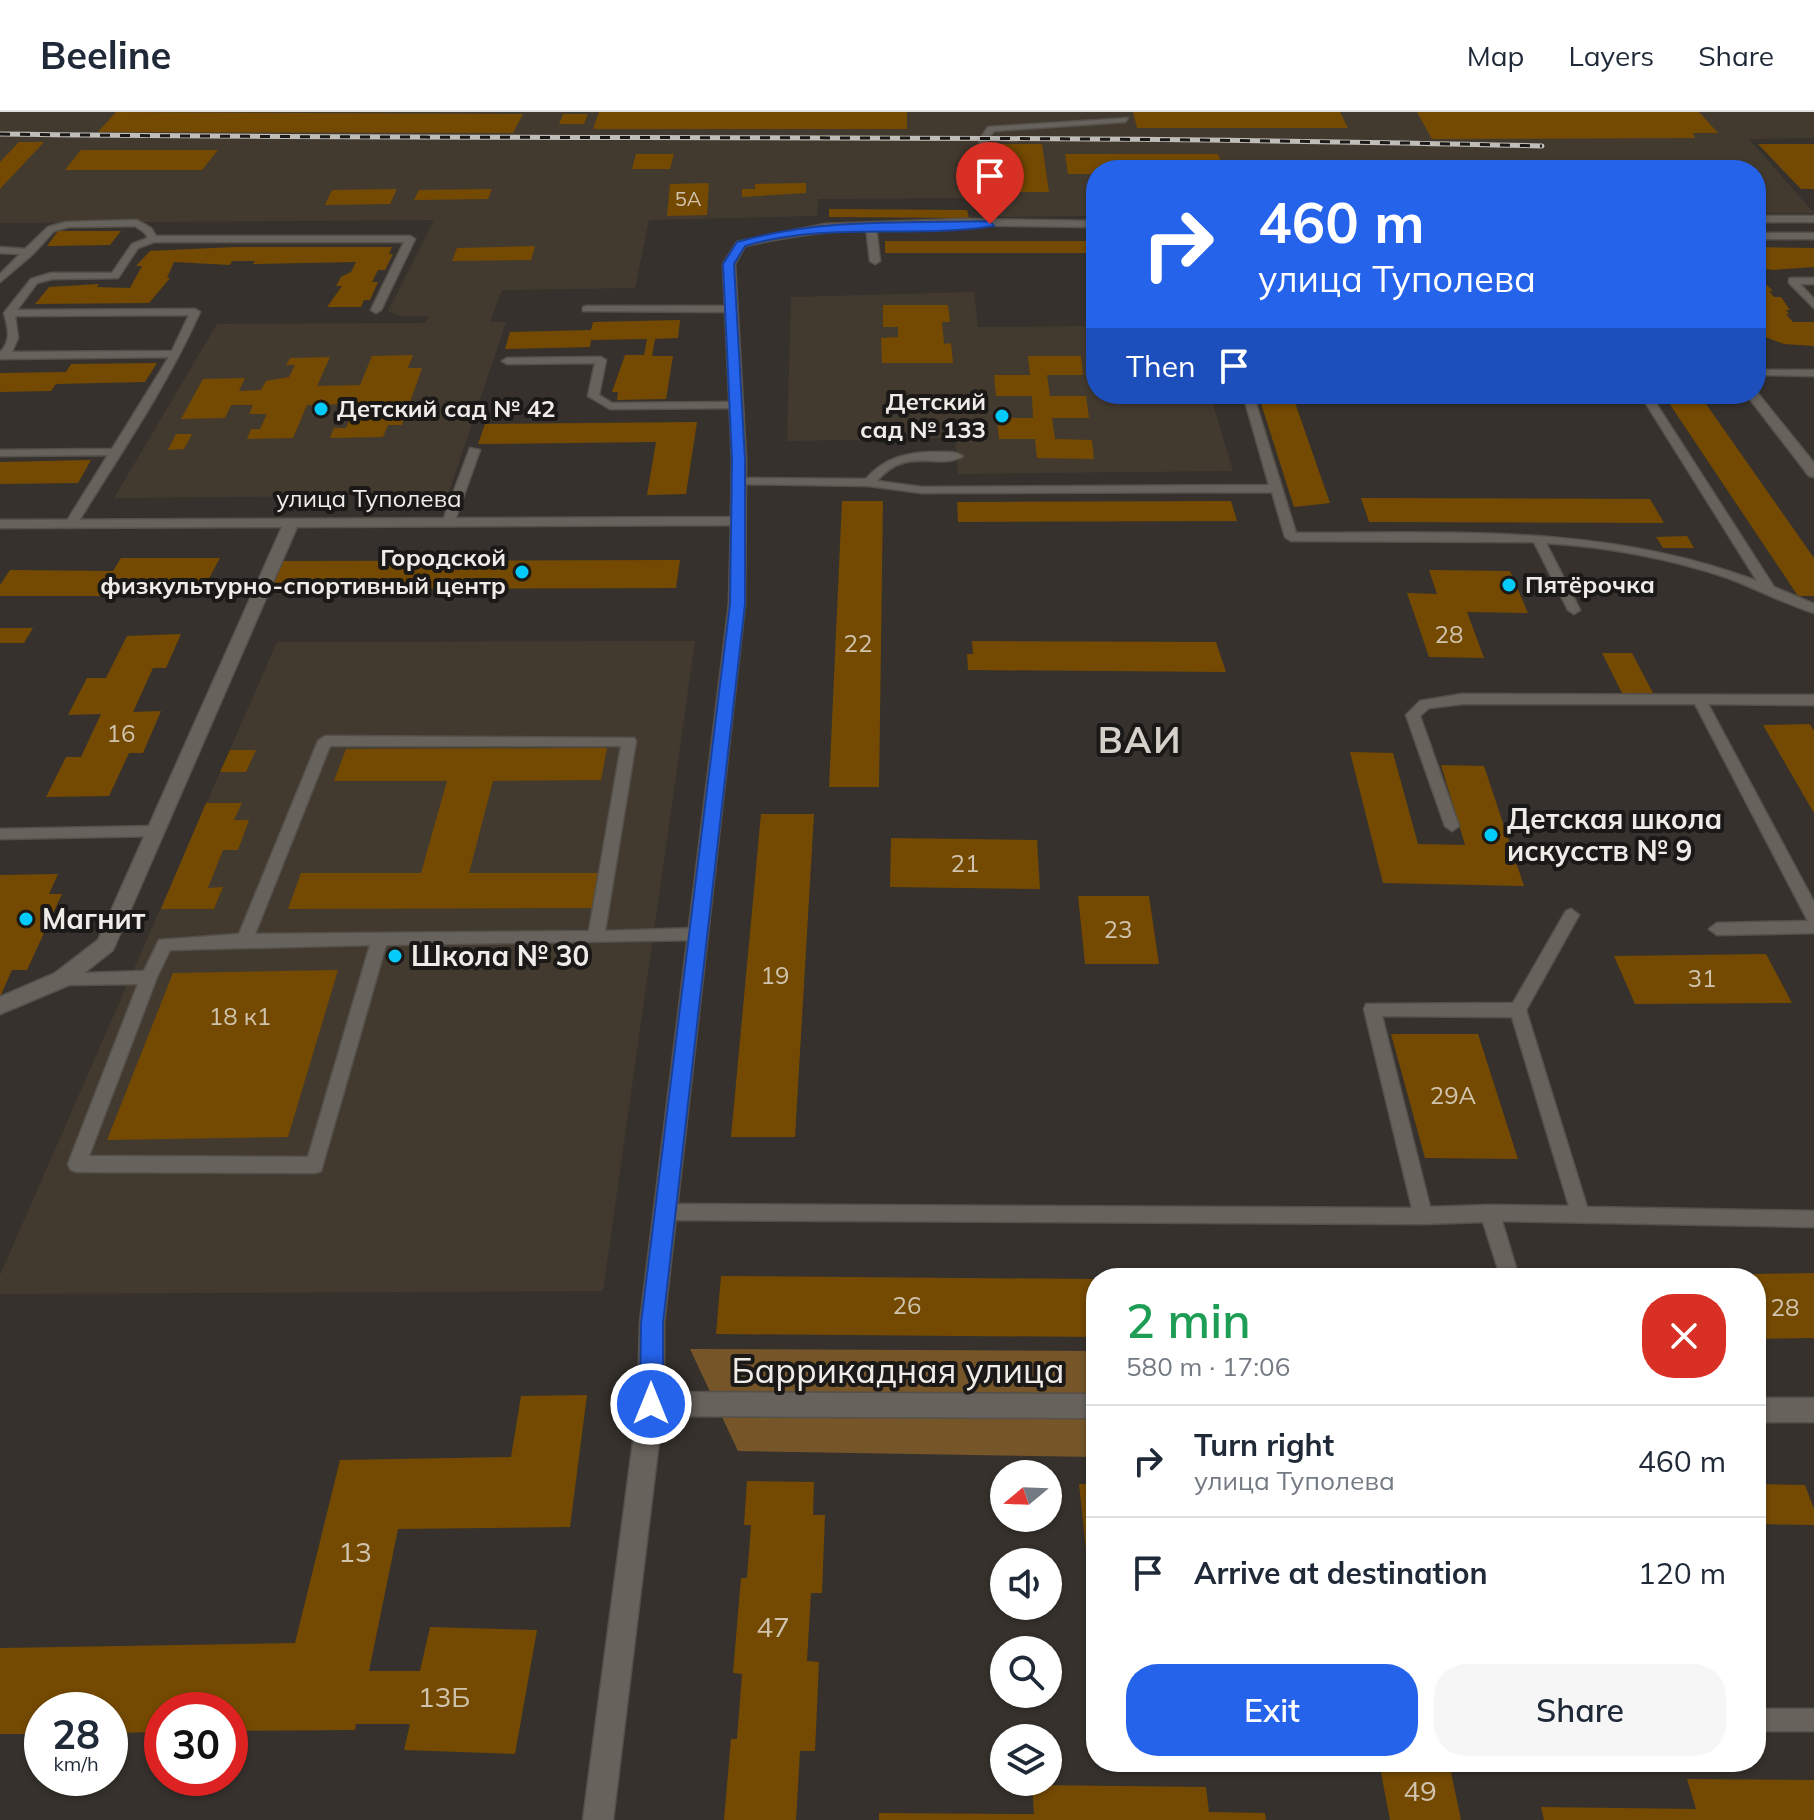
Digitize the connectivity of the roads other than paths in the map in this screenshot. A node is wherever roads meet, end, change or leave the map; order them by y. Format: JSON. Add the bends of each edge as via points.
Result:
{"nodes":[{"id":1,"x":1125,"y":120,"type":"dead end"},
{"id":2,"x":1766,"y":219,"type":"edge"},
{"id":3,"x":1814,"y":219,"type":"edge"},
{"id":4,"x":990,"y":224,"type":"junction"},
{"id":5,"x":1086,"y":224,"type":"edge"},
{"id":6,"x":871,"y":226,"type":"junction"},
{"id":7,"x":1766,"y":236,"type":"edge"},
{"id":8,"x":1814,"y":236,"type":"edge"},
{"id":9,"x":153,"y":239,"type":"junction"},
{"id":10,"x":0,"y":250,"type":"edge"},
{"id":11,"x":30,"y":252,"type":"junction"},
{"id":12,"x":875,"y":261,"type":"dead end"},
{"id":13,"x":0,"y":279,"type":"edge"},
{"id":14,"x":1814,"y":281,"type":"edge"},
{"id":15,"x":1814,"y":305,"type":"edge"},
{"id":16,"x":587,"y":309,"type":"dead end"},
{"id":17,"x":729,"y":309,"type":"junction"},
{"id":18,"x":376,"y":310,"type":"dead end"},
{"id":19,"x":9,"y":313,"type":"junction"},
{"id":20,"x":176,"y":354,"type":"junction"},
{"id":21,"x":3,"y":355,"type":"edge"},
{"id":22,"x":507,"y":361,"type":"dead end"},
{"id":23,"x":1766,"y":373,"type":"edge"},
{"id":24,"x":1814,"y":373,"type":"edge"},
{"id":25,"x":1251,"y":404,"type":"edge"},
{"id":26,"x":1651,"y":404,"type":"edge"},
{"id":27,"x":1761,"y":404,"type":"edge"},
{"id":28,"x":737,"y":405,"type":"junction"},
{"id":29,"x":474,"y":450,"type":"dead end"},
{"id":30,"x":117,"y":452,"type":"junction"},
{"id":31,"x":0,"y":453,"type":"edge"},
{"id":32,"x":957,"y":456,"type":"dead end"},
{"id":33,"x":1814,"y":473,"type":"edge"},
{"id":34,"x":739,"y":481,"type":"junction"},
{"id":35,"x":869,"y":483,"type":"junction"},
{"id":36,"x":1276,"y":488,"type":"junction"},
{"id":37,"x":739,"y":521,"type":"junction"},
{"id":38,"x":291,"y":523,"type":"junction"},
{"id":39,"x":448,"y":523,"type":"junction"},
{"id":40,"x":0,"y":524,"type":"edge"},
{"id":41,"x":71,"y":524,"type":"junction"},
{"id":42,"x":1538,"y":539,"type":"junction"},
{"id":43,"x":1768,"y":588,"type":"junction"},
{"id":44,"x":1814,"y":609,"type":"edge"},
{"id":45,"x":1574,"y":610,"type":"dead end"},
{"id":46,"x":1814,"y":700,"type":"edge"},
{"id":47,"x":1700,"y":701,"type":"junction"},
{"id":48,"x":1452,"y":826,"type":"dead end"},
{"id":49,"x":156,"y":831,"type":"junction"},
{"id":50,"x":0,"y":834,"type":"edge"},
{"id":51,"x":1571,"y":915,"type":"dead end"},
{"id":52,"x":1814,"y":917,"type":"edge"},
{"id":53,"x":1814,"y":927,"type":"edge"},
{"id":54,"x":1717,"y":929,"type":"dead end"},
{"id":55,"x":700,"y":934,"type":"junction"},
{"id":56,"x":596,"y":937,"type":"junction"},
{"id":57,"x":380,"y":939,"type":"junction"},
{"id":58,"x":245,"y":940,"type":"junction"},
{"id":59,"x":149,"y":977,"type":"junction"},
{"id":60,"x":62,"y":979,"type":"junction"},
{"id":61,"x":0,"y":1006,"type":"edge"},
{"id":62,"x":1518,"y":1010,"type":"junction"},
{"id":63,"x":666,"y":1212,"type":"junction"},
{"id":64,"x":1490,"y":1213,"type":"junction"},
{"id":65,"x":1580,"y":1214,"type":"junction"},
{"id":66,"x":1423,"y":1216,"type":"junction"},
{"id":67,"x":1814,"y":1219,"type":"edge"},
{"id":68,"x":1507,"y":1268,"type":"edge"},
{"id":69,"x":651,"y":1404,"type":"junction"},
{"id":70,"x":1086,"y":1406,"type":"edge"},
{"id":71,"x":1766,"y":1410,"type":"edge"},
{"id":72,"x":1814,"y":1410,"type":"edge"},
{"id":73,"x":1766,"y":1720,"type":"edge"},
{"id":74,"x":1814,"y":1720,"type":"edge"},
{"id":75,"x":598,"y":1820,"type":"edge"}],
"edges":[{"from":1,"to":4,"type":"lane","via":[[991,129],[983,140]]},
{"from":2,"to":3,"type":"street"},
{"from":4,"to":5,"type":"street"},
{"from":4,"to":6,"type":"street"},
{"from":6,"to":12,"type":"lane"},
{"from":6,"to":17,"type":"street","via":[[796,232],[741,244],[729,264]]},
{"from":7,"to":8,"type":"lane"},
{"from":9,"to":11,"type":"lane","via":[[137,223],[69,224],[51,229]]},
{"from":9,"to":18,"type":"lane","via":[[410,239]]},
{"from":9,"to":19,"type":"lane","via":[[135,246],[115,276],[34,281]]},
{"from":10,"to":11,"type":"lane"},
{"from":11,"to":13,"type":"lane"},
{"from":14,"to":15,"type":"lane","via":[[1792,281]]},
{"from":16,"to":17,"type":"lane"},
{"from":17,"to":28,"type":"street"},
{"from":19,"to":20,"type":"lane","via":[[195,312]]},
{"from":19,"to":21,"type":"lane","via":[[15,332]]},
{"from":20,"to":21,"type":"lane"},
{"from":20,"to":30,"type":"lane"},
{"from":22,"to":28,"type":"lane","via":[[601,360],[593,396],[610,406]]},
{"from":23,"to":24,"type":"lane"},
{"from":25,"to":36,"type":"lane"},
{"from":26,"to":43,"type":"lane"},
{"from":27,"to":33,"type":"street"},
{"from":28,"to":34,"type":"street"},
{"from":29,"to":39,"type":"lane"},
{"from":30,"to":31,"type":"lane"},
{"from":30,"to":41,"type":"lane"},
{"from":32,"to":35,"type":"lane","via":[[914,457],[882,466]]},
{"from":34,"to":35,"type":"lane"},
{"from":34,"to":37,"type":"street"},
{"from":35,"to":36,"type":"lane","via":[[922,490]]},
{"from":36,"to":42,"type":"lane","via":[[1291,537]]},
{"from":37,"to":39,"type":"street","name":"улица Туполева"},
{"from":37,"to":55,"type":"street","via":[[737,604]]},
{"from":38,"to":39,"type":"street","name":"улица Туполева"},
{"from":38,"to":41,"type":"street","name":"улица Туполева"},
{"from":38,"to":49,"type":"street"},
{"from":40,"to":41,"type":"street","name":"улица Туполева"},
{"from":42,"to":43,"type":"lane","via":[[1653,553]]},
{"from":42,"to":45,"type":"lane"},
{"from":43,"to":44,"type":"lane"},
{"from":46,"to":47,"type":"lane"},
{"from":47,"to":48,"type":"lane","via":[[1462,699],[1425,704],[1413,715]]},
{"from":47,"to":52,"type":"lane"},
{"from":49,"to":50,"type":"lane"},
{"from":49,"to":60,"type":"street","via":[[106,945]]},
{"from":51,"to":62,"type":"lane"},
{"from":53,"to":54,"type":"lane"},
{"from":55,"to":56,"type":"lane"},
{"from":55,"to":63,"type":"street"},
{"from":56,"to":57,"type":"lane"},
{"from":56,"to":58,"type":"lane","via":[[629,741],[325,741]]},
{"from":57,"to":58,"type":"lane"},
{"from":57,"to":59,"type":"lane","via":[[315,1165],[77,1164]]},
{"from":58,"to":59,"type":"lane","via":[[165,944]]},
{"from":59,"to":60,"type":"lane"},
{"from":60,"to":61,"type":"street"},
{"from":62,"to":65,"type":"lane"},
{"from":62,"to":66,"type":"lane","via":[[1372,1009]]},
{"from":63,"to":66,"type":"lane"},
{"from":63,"to":69,"type":"street","via":[[652,1323]]},
{"from":64,"to":65,"type":"lane"},
{"from":64,"to":66,"type":"lane"},
{"from":64,"to":68,"type":"lane"},
{"from":65,"to":67,"type":"lane"},
{"from":69,"to":70,"type":"street","name":"Баррикадная улица"},
{"from":69,"to":75,"type":"street"},
{"from":71,"to":72,"type":"street"},
{"from":73,"to":74,"type":"lane"}]}
